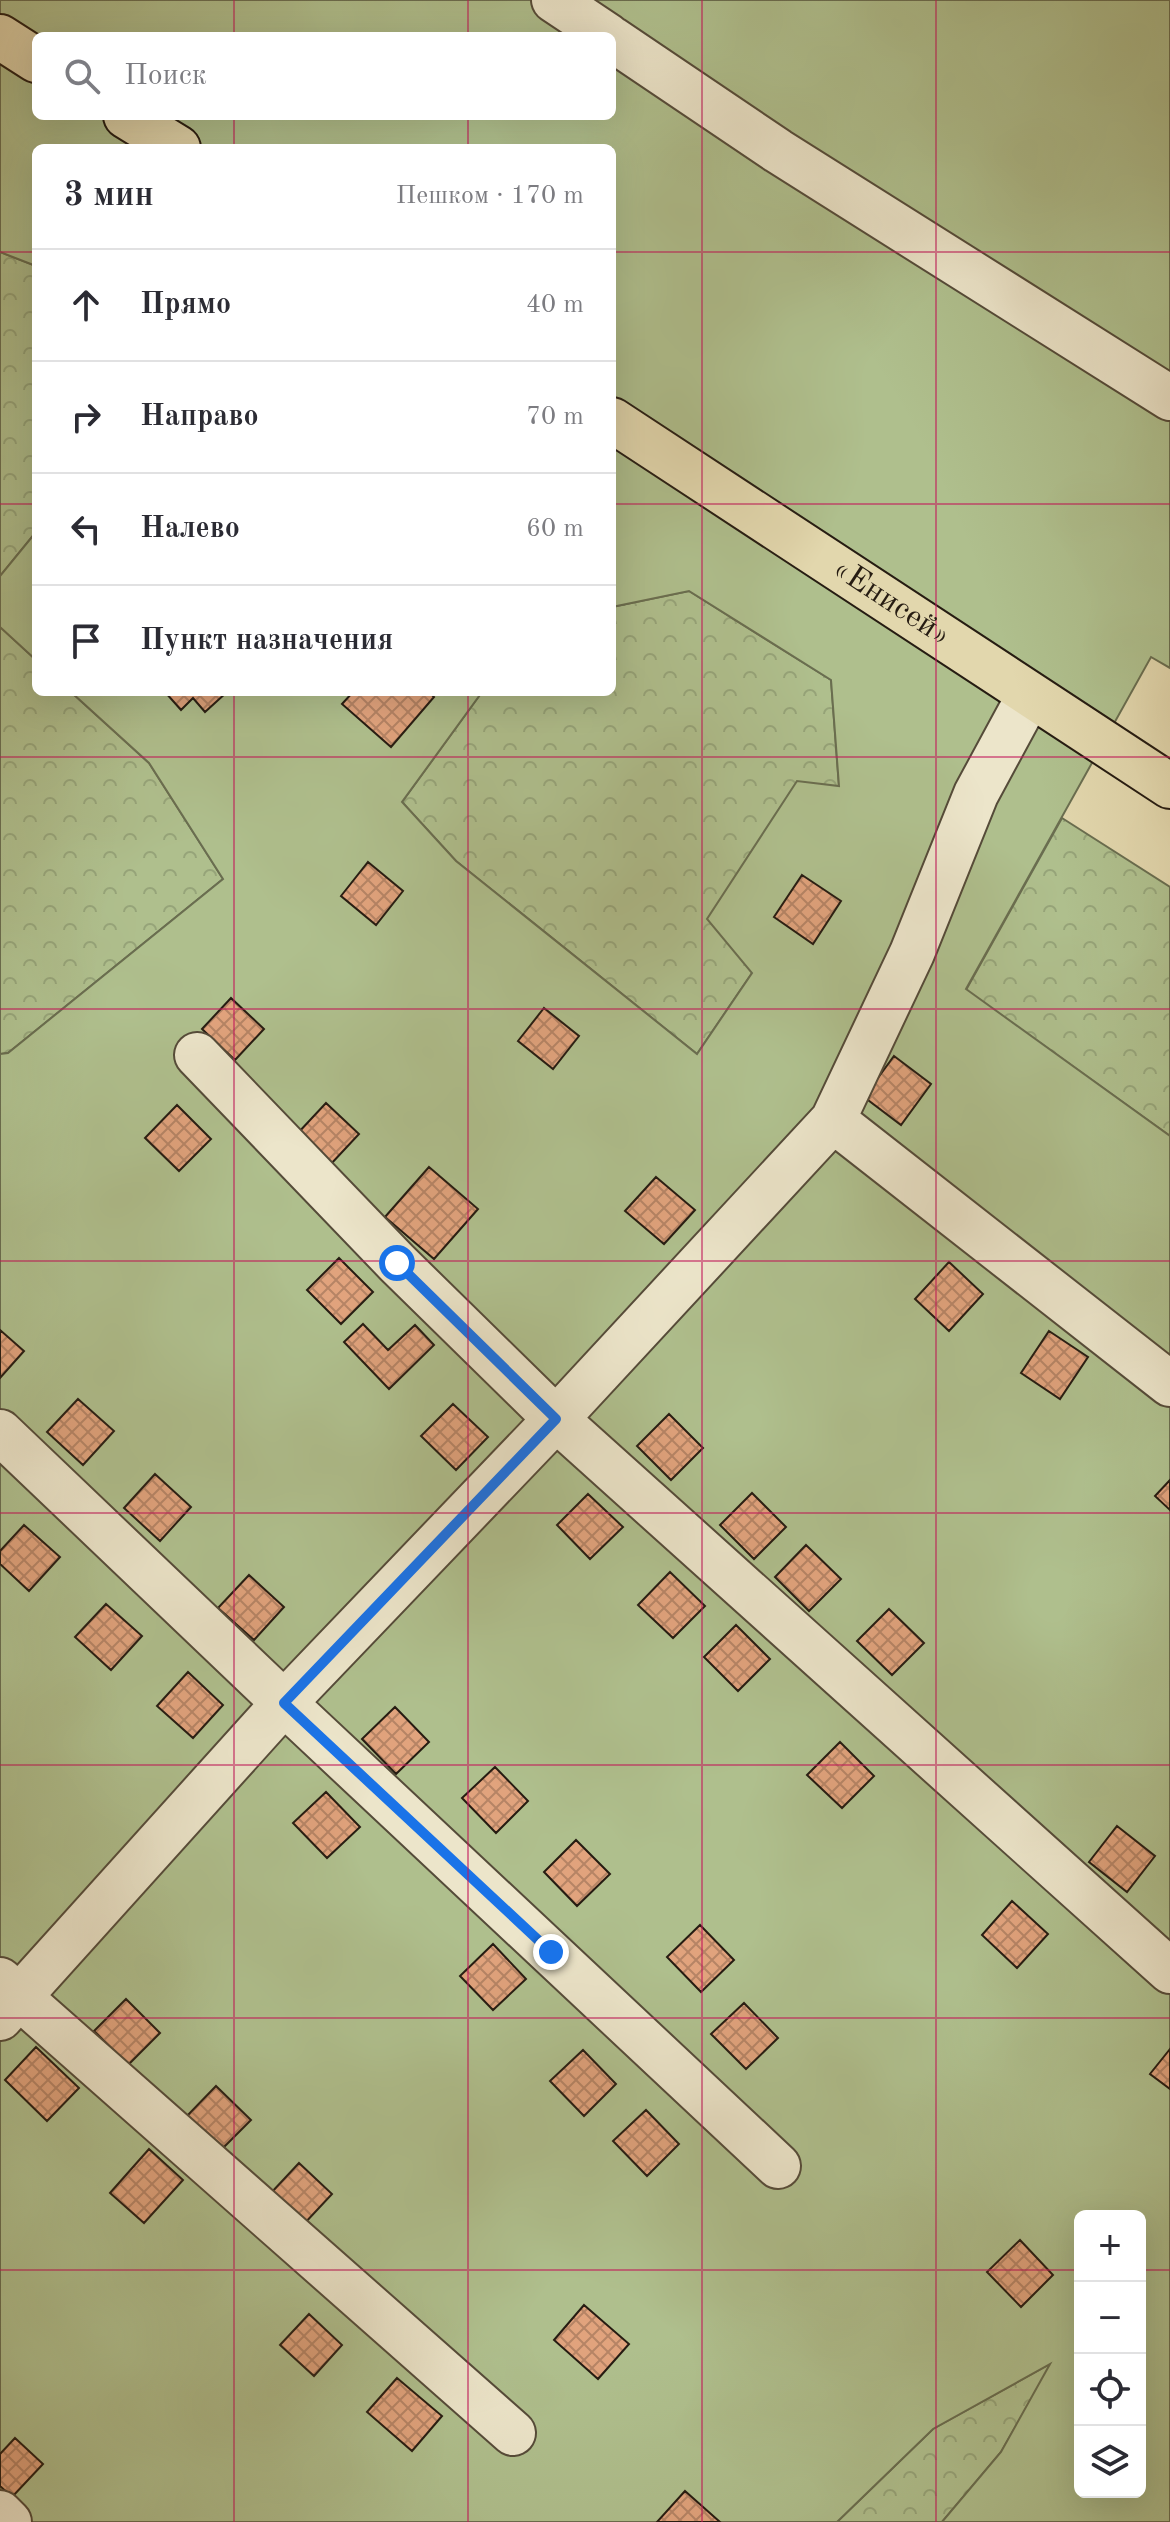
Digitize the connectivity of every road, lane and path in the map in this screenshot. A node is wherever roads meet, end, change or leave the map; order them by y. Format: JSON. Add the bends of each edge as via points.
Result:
{"nodes":[{"id":1,"x":554,"y":0,"type":"edge"},
{"id":2,"x":602,"y":32,"type":"edge"},
{"id":3,"x":0,"y":37,"type":"edge"},
{"id":4,"x":616,"y":41,"type":"edge"},
{"id":5,"x":32,"y":57,"type":"edge"},
{"id":6,"x":132,"y":120,"type":"edge"},
{"id":7,"x":172,"y":144,"type":"edge"},
{"id":8,"x":1170,"y":398,"type":"edge"},
{"id":9,"x":616,"y":423,"type":"edge"},
{"id":10,"x":1029,"y":696,"type":"junction"},
{"id":11,"x":1170,"y":786,"type":"edge"},
{"id":12,"x":197,"y":1055,"type":"dead end"},
{"id":13,"x":833,"y":1120,"type":"junction"},
{"id":14,"x":1170,"y":1384,"type":"edge"},
{"id":15,"x":556,"y":1419,"type":"junction"},
{"id":16,"x":0,"y":1432,"type":"edge"},
{"id":17,"x":284,"y":1703,"type":"junction"},
{"id":18,"x":1170,"y":1971,"type":"edge"},
{"id":19,"x":6,"y":1999,"type":"edge"},
{"id":20,"x":778,"y":2166,"type":"dead end"},
{"id":21,"x":513,"y":2433,"type":"dead end"},
{"id":22,"x":0,"y":2513,"type":"edge"},
{"id":23,"x":9,"y":2522,"type":"edge"}],
"edges":[{"from":1,"to":2,"type":"street"},
{"from":3,"to":5,"type":"highway"},
{"from":4,"to":8,"type":"street","via":[[778,151]]},
{"from":6,"to":7,"type":"highway"},
{"from":9,"to":10,"type":"highway","name":"«Енисей»"},
{"from":10,"to":11,"type":"highway","name":"«Енисей»"},
{"from":10,"to":13,"type":"street","via":[[976,794],[912,953]]},
{"from":12,"to":15,"type":"street"},
{"from":13,"to":14,"type":"street"},
{"from":13,"to":15,"type":"street"},
{"from":15,"to":17,"type":"street"},
{"from":15,"to":18,"type":"street"},
{"from":16,"to":17,"type":"street"},
{"from":17,"to":19,"type":"street"},
{"from":17,"to":20,"type":"street"},
{"from":19,"to":21,"type":"street"},
{"from":22,"to":23,"type":"street"}]}
